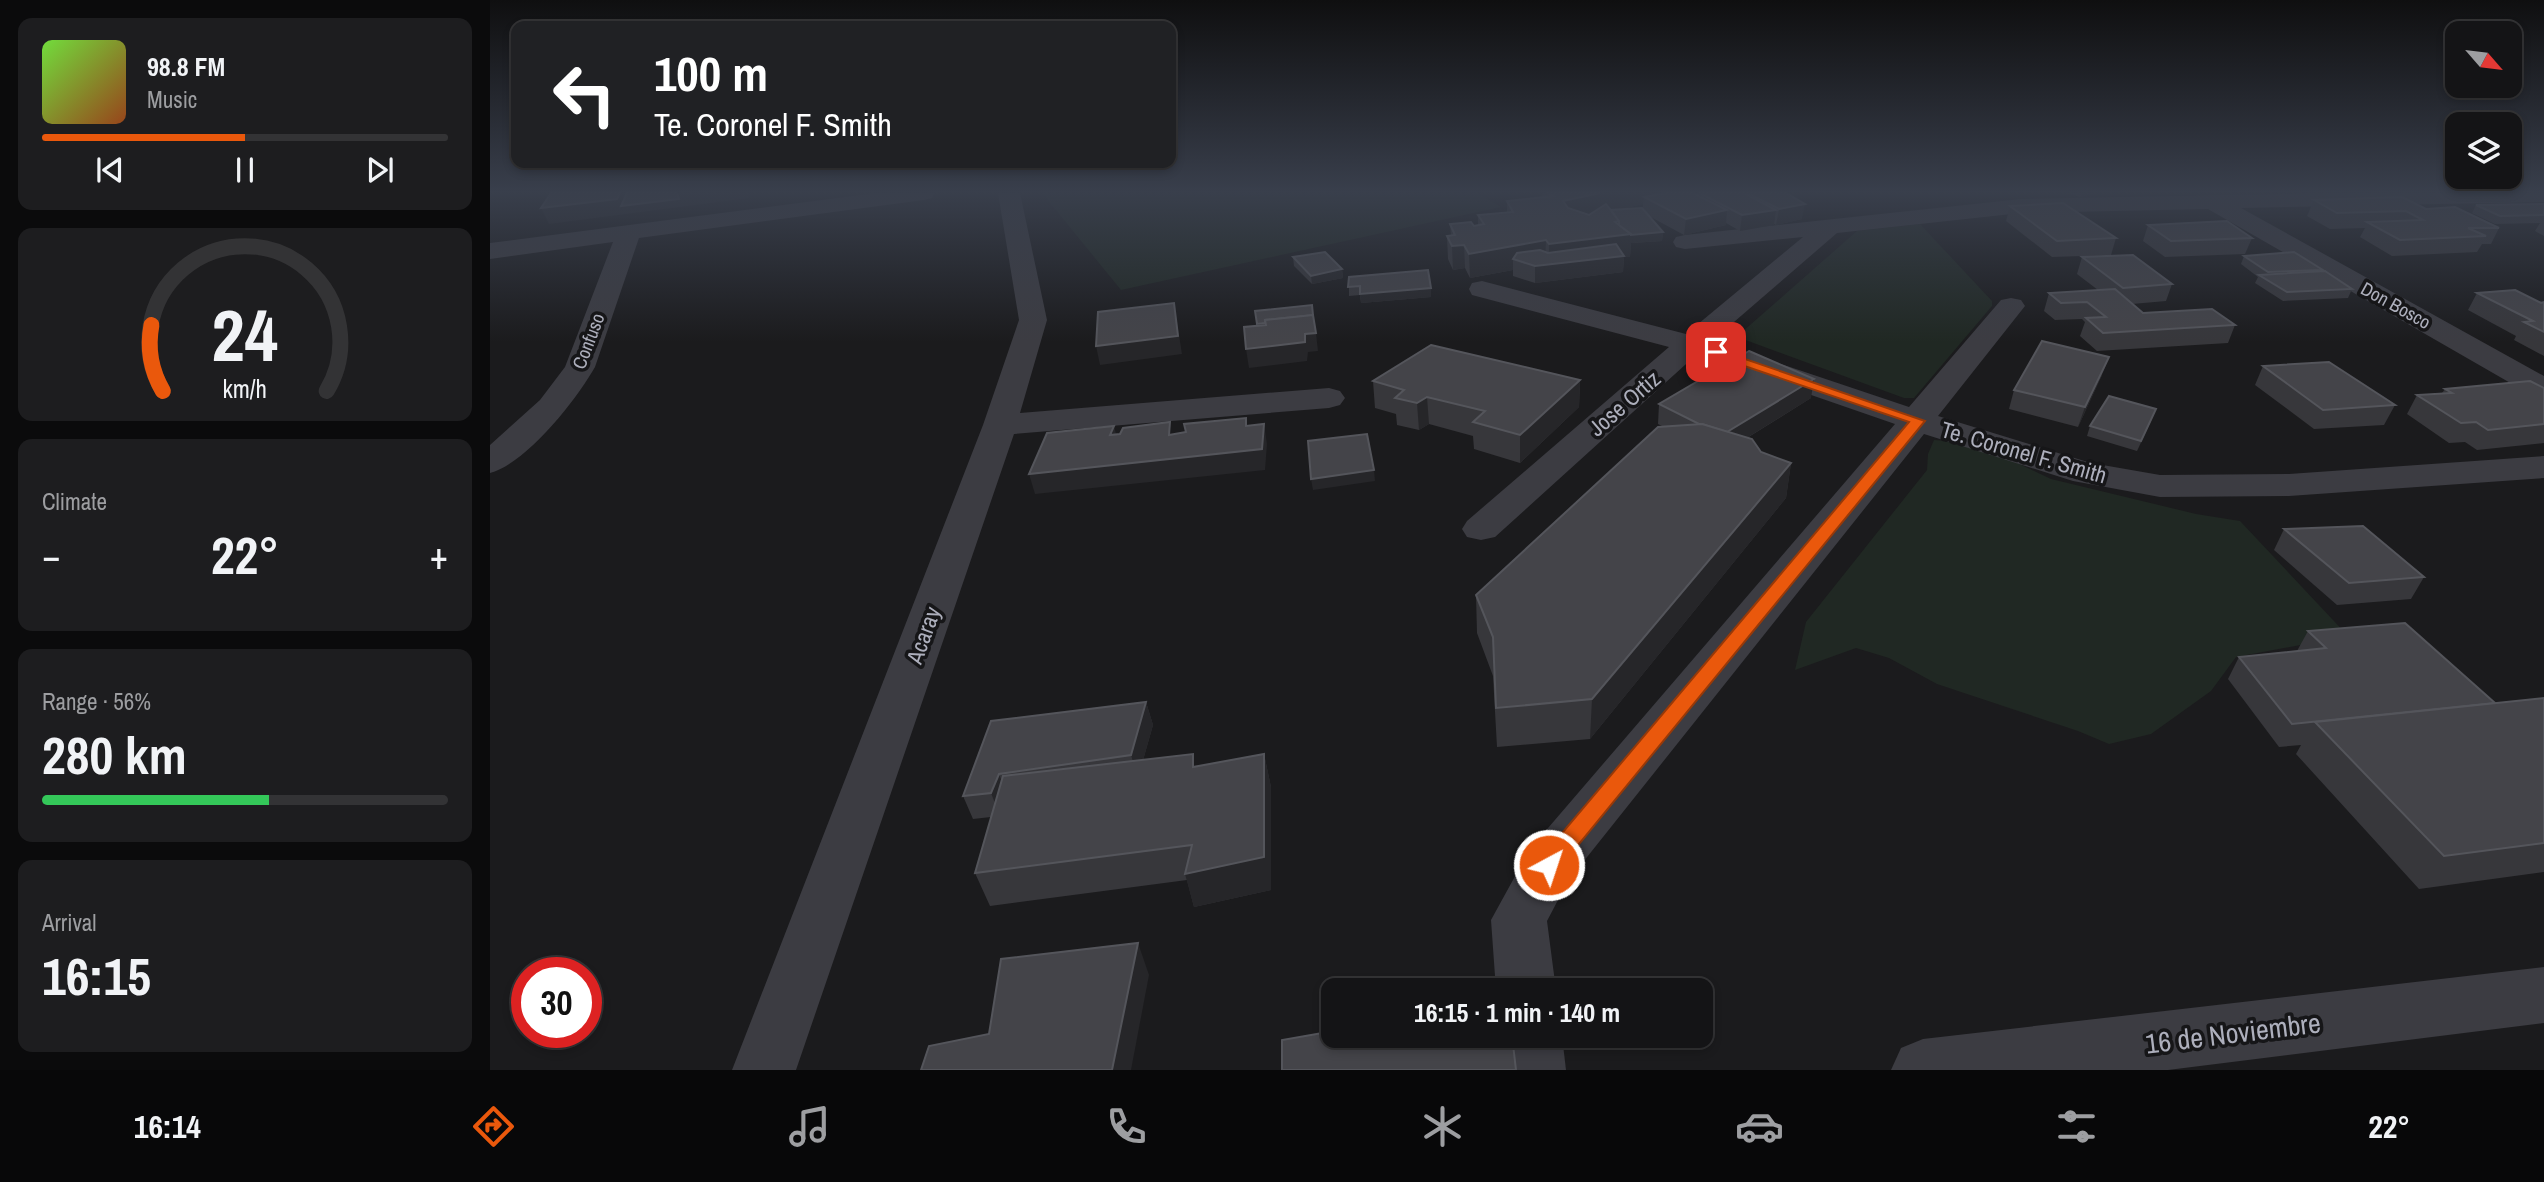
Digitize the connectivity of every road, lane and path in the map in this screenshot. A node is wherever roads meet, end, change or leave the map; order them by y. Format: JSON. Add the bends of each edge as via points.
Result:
{"nodes":[{"id":1,"x":549,"y":243,"type":"edge"},
{"id":2,"x":625,"y":243,"type":"edge"},
{"id":3,"x":1018,"y":243,"type":"edge"},
{"id":4,"x":1811,"y":243,"type":"edge"},
{"id":5,"x":2285,"y":243,"type":"edge"},
{"id":6,"x":490,"y":251,"type":"edge"},
{"id":7,"x":1482,"y":289,"type":"dead end"},
{"id":8,"x":2011,"y":306,"type":"dead end"},
{"id":9,"x":1691,"y":344,"type":"junction"},
{"id":10,"x":2544,"y":389,"type":"edge"},
{"id":11,"x":1329,"y":398,"type":"dead end"},
{"id":12,"x":1918,"y":421,"type":"junction"},
{"id":13,"x":1000,"y":425,"type":"junction"},
{"id":14,"x":490,"y":462,"type":"edge"},
{"id":15,"x":2544,"y":467,"type":"edge"},
{"id":16,"x":1481,"y":529,"type":"dead end"},
{"id":17,"x":1525,"y":978,"type":"edge"},
{"id":18,"x":2544,"y":995,"type":"edge"},
{"id":19,"x":1532,"y":1048,"type":"edge"},
{"id":20,"x":764,"y":1070,"type":"edge"},
{"id":21,"x":1534,"y":1070,"type":"edge"},
{"id":22,"x":1923,"y":1070,"type":"edge"}],
"edges":[{"from":1,"to":6,"type":"street"},
{"from":2,"to":14,"type":"street","name":"Confuso","via":[[570,385],[533,427]]},
{"from":3,"to":13,"type":"street","name":"Acaray","via":[[1033,320]]},
{"from":4,"to":9,"type":"street","name":"Jose Ortiz"},
{"from":5,"to":10,"type":"street","name":"Don Bosco"},
{"from":7,"to":9,"type":"street","name":"Te. Coronel F. Smith"},
{"from":8,"to":12,"type":"street"},
{"from":9,"to":12,"type":"street","name":"Te. Coronel F. Smith"},
{"from":9,"to":16,"type":"street","name":"Jose Ortiz"},
{"from":11,"to":13,"type":"street"},
{"from":12,"to":15,"type":"street","name":"Te. Coronel F. Smith","via":[[2086,473],[2160,486],[2290,485]]},
{"from":12,"to":17,"type":"street","via":[[1549,865],[1519,920]]},
{"from":13,"to":20,"type":"street","name":"Acaray"},
{"from":18,"to":22,"type":"street","name":"16 de Noviembre"},
{"from":19,"to":21,"type":"street"}]}
